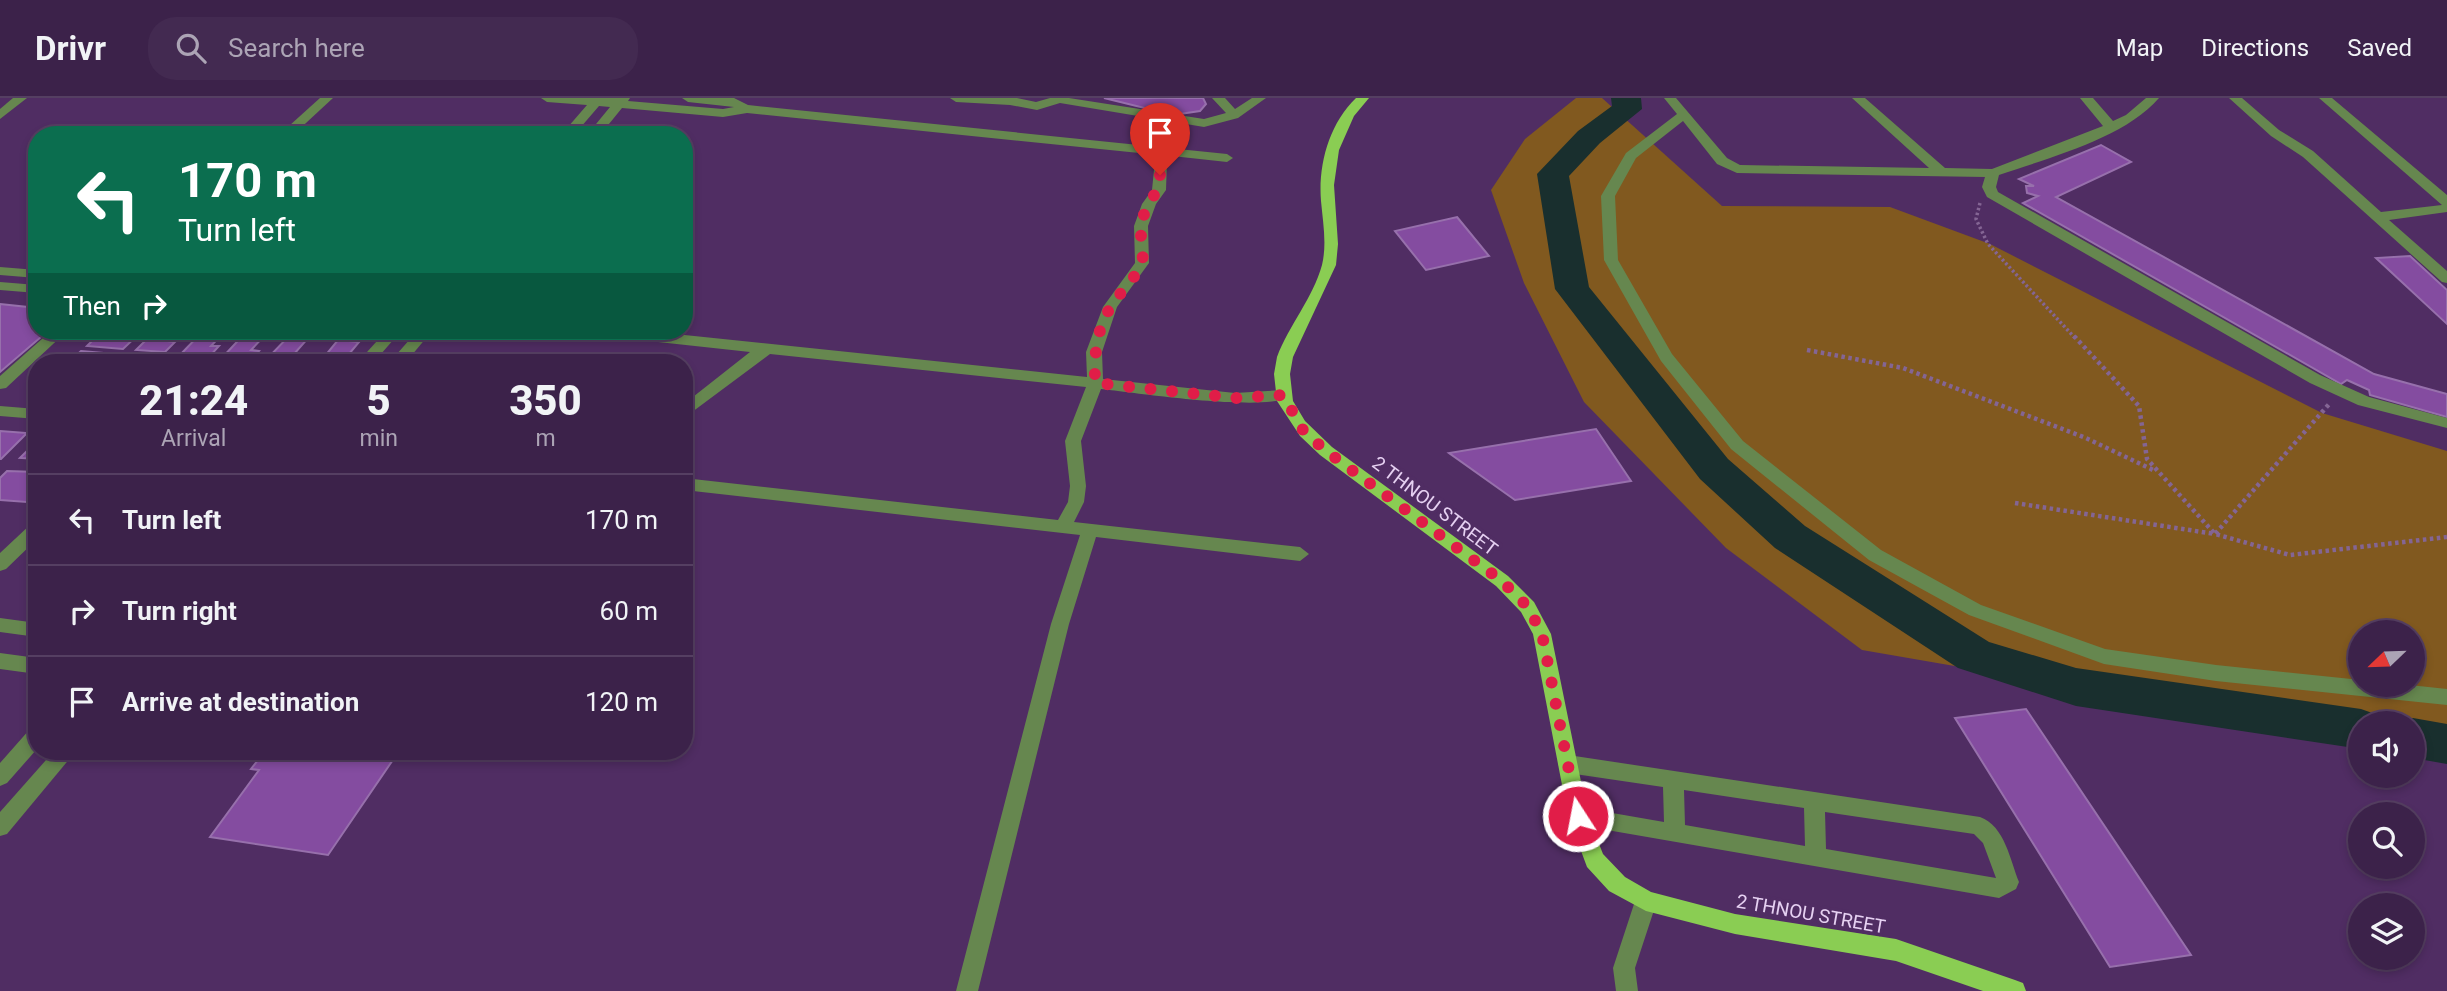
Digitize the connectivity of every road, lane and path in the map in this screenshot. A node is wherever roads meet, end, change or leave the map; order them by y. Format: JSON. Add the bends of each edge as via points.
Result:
{"nodes":[{"id":1,"x":21,"y":98,"type":"edge"},
{"id":2,"x":327,"y":98,"type":"edge"},
{"id":3,"x":547,"y":98,"type":"edge"},
{"id":4,"x":688,"y":98,"type":"edge"},
{"id":5,"x":956,"y":98,"type":"edge"},
{"id":6,"x":1059,"y":98,"type":"edge"},
{"id":7,"x":1218,"y":98,"type":"edge"},
{"id":8,"x":1260,"y":98,"type":"edge"},
{"id":9,"x":1670,"y":98,"type":"edge"},
{"id":10,"x":1858,"y":98,"type":"edge"},
{"id":11,"x":2086,"y":98,"type":"edge"},
{"id":12,"x":2153,"y":98,"type":"edge"},
{"id":13,"x":2235,"y":98,"type":"edge"},
{"id":14,"x":2325,"y":98,"type":"edge"},
{"id":15,"x":720,"y":99,"type":"edge"},
{"id":16,"x":1011,"y":99,"type":"edge"},
{"id":17,"x":1357,"y":99,"type":"edge"},
{"id":18,"x":598,"y":100,"type":"edge"},
{"id":19,"x":621,"y":101,"type":"edge"},
{"id":20,"x":747,"y":109,"type":"junction"},
{"id":21,"x":0,"y":115,"type":"edge"},
{"id":22,"x":1234,"y":115,"type":"junction"},
{"id":23,"x":1682,"y":116,"type":"junction"},
{"id":24,"x":295,"y":126,"type":"edge"},
{"id":25,"x":576,"y":126,"type":"edge"},
{"id":26,"x":600,"y":126,"type":"edge"},
{"id":27,"x":2110,"y":127,"type":"junction"},
{"id":28,"x":1169,"y":152,"type":"junction"},
{"id":29,"x":1227,"y":158,"type":"dead end"},
{"id":30,"x":1941,"y":172,"type":"junction"},
{"id":31,"x":1993,"y":173,"type":"junction"},
{"id":32,"x":1992,"y":194,"type":"junction"},
{"id":33,"x":2447,"y":202,"type":"edge"},
{"id":34,"x":2447,"y":208,"type":"edge"},
{"id":35,"x":2377,"y":216,"type":"junction"},
{"id":36,"x":0,"y":271,"type":"edge"},
{"id":37,"x":28,"y":273,"type":"edge"},
{"id":38,"x":2447,"y":279,"type":"edge"},
{"id":39,"x":0,"y":286,"type":"edge"},
{"id":40,"x":28,"y":288,"type":"edge"},
{"id":41,"x":50,"y":340,"type":"edge"},
{"id":42,"x":386,"y":340,"type":"edge"},
{"id":43,"x":417,"y":340,"type":"edge"},
{"id":44,"x":690,"y":340,"type":"edge"},
{"id":45,"x":768,"y":348,"type":"junction"},
{"id":46,"x":1807,"y":350,"type":"dead end"},
{"id":47,"x":34,"y":354,"type":"edge"},
{"id":48,"x":373,"y":354,"type":"edge"},
{"id":49,"x":405,"y":354,"type":"edge"},
{"id":50,"x":28,"y":359,"type":"edge"},
{"id":51,"x":1095,"y":383,"type":"junction"},
{"id":52,"x":0,"y":384,"type":"edge"},
{"id":53,"x":1283,"y":395,"type":"junction"},
{"id":54,"x":693,"y":406,"type":"edge"},
{"id":55,"x":0,"y":411,"type":"edge"},
{"id":56,"x":28,"y":414,"type":"edge"},
{"id":57,"x":2321,"y":414,"type":"dead end"},
{"id":58,"x":2447,"y":423,"type":"edge"},
{"id":59,"x":2154,"y":470,"type":"junction"},
{"id":60,"x":693,"y":484,"type":"edge"},
{"id":61,"x":2015,"y":503,"type":"dead end"},
{"id":62,"x":1063,"y":527,"type":"junction"},
{"id":63,"x":1090,"y":530,"type":"junction"},
{"id":64,"x":2215,"y":534,"type":"junction"},
{"id":65,"x":28,"y":537,"type":"edge"},
{"id":66,"x":2447,"y":537,"type":"edge"},
{"id":67,"x":1300,"y":554,"type":"dead end"},
{"id":68,"x":0,"y":564,"type":"edge"},
{"id":69,"x":0,"y":625,"type":"edge"},
{"id":70,"x":28,"y":630,"type":"edge"},
{"id":71,"x":0,"y":661,"type":"edge"},
{"id":72,"x":28,"y":665,"type":"edge"},
{"id":73,"x":2447,"y":697,"type":"edge"},
{"id":74,"x":28,"y":745,"type":"edge"},
{"id":75,"x":58,"y":760,"type":"edge"},
{"id":76,"x":1569,"y":764,"type":"junction"},
{"id":77,"x":0,"y":777,"type":"edge"},
{"id":78,"x":1673,"y":780,"type":"junction"},
{"id":79,"x":1814,"y":801,"type":"junction"},
{"id":80,"x":1578,"y":816,"type":"junction"},
{"id":81,"x":0,"y":827,"type":"edge"},
{"id":82,"x":1675,"y":832,"type":"junction"},
{"id":83,"x":1816,"y":857,"type":"junction"},
{"id":84,"x":1646,"y":901,"type":"junction"},
{"id":85,"x":967,"y":991,"type":"edge"},
{"id":86,"x":1628,"y":991,"type":"edge"},
{"id":87,"x":2015,"y":991,"type":"edge"}],
"edges":[{"from":1,"to":21,"type":"street"},
{"from":2,"to":24,"type":"street"},
{"from":3,"to":18,"type":"street"},
{"from":4,"to":15,"type":"street"},
{"from":5,"to":16,"type":"street"},
{"from":6,"to":16,"type":"street","via":[[1037,106]]},
{"from":6,"to":22,"type":"street","via":[[1204,123]]},
{"from":7,"to":22,"type":"street"},
{"from":8,"to":22,"type":"street"},
{"from":9,"to":23,"type":"street"},
{"from":10,"to":30,"type":"street"},
{"from":11,"to":27,"type":"street"},
{"from":12,"to":27,"type":"street","via":[[2130,118]]},
{"from":13,"to":35,"type":"street","via":[[2308,154]]},
{"from":14,"to":33,"type":"street"},
{"from":15,"to":20,"type":"street"},
{"from":17,"to":53,"type":"main road","via":[[1333,152],[1327,186],[1333,233],[1329,265],[1318,296],[1284,352]]},
{"from":18,"to":19,"type":"street"},
{"from":18,"to":25,"type":"street"},
{"from":19,"to":20,"type":"street","via":[[723,113]]},
{"from":19,"to":26,"type":"street"},
{"from":20,"to":28,"type":"street"},
{"from":23,"to":30,"type":"street","via":[[1722,161],[1737,169]]},
{"from":23,"to":73,"type":"street","via":[[1631,156],[1608,196],[1611,260],[1666,357],[1737,445],[1875,555],[1975,610],[2104,656],[2216,673]]},
{"from":27,"to":31,"type":"street"},
{"from":28,"to":29,"type":"street"},
{"from":28,"to":51,"type":"street","via":[[1161,160],[1159,190],[1141,226],[1142,263],[1101,327],[1094,352]]},
{"from":30,"to":31,"type":"street"},
{"from":31,"to":32,"type":"street"},
{"from":32,"to":58,"type":"street","via":[[2339,392]]},
{"from":32,"to":59,"type":"path","via":[[1979,203],[1976,219],[1988,244],[2139,406],[2147,459]]},
{"from":34,"to":35,"type":"street"},
{"from":35,"to":38,"type":"street"},
{"from":36,"to":37,"type":"street"},
{"from":39,"to":40,"type":"street"},
{"from":41,"to":47,"type":"street"},
{"from":42,"to":48,"type":"street"},
{"from":43,"to":49,"type":"street"},
{"from":44,"to":45,"type":"street"},
{"from":45,"to":51,"type":"street"},
{"from":45,"to":54,"type":"street"},
{"from":46,"to":59,"type":"path","via":[[1903,368],[2086,438]]},
{"from":50,"to":52,"type":"street"},
{"from":51,"to":53,"type":"street","via":[[1235,398]]},
{"from":51,"to":62,"type":"street","via":[[1073,440],[1079,486]]},
{"from":53,"to":76,"type":"main road","name":"2 THNOU STREET","via":[[1303,430],[1326,451],[1502,581],[1528,607],[1542,634]]},
{"from":55,"to":56,"type":"street"},
{"from":57,"to":64,"type":"path"},
{"from":59,"to":64,"type":"path"},
{"from":60,"to":62,"type":"street"},
{"from":61,"to":64,"type":"path"},
{"from":62,"to":63,"type":"street"},
{"from":63,"to":67,"type":"street"},
{"from":63,"to":85,"type":"street","via":[[1060,624]]},
{"from":64,"to":66,"type":"path","via":[[2290,555]]},
{"from":65,"to":68,"type":"street"},
{"from":69,"to":70,"type":"street"},
{"from":71,"to":72,"type":"street"},
{"from":74,"to":77,"type":"street"},
{"from":75,"to":81,"type":"street"},
{"from":76,"to":78,"type":"street"},
{"from":76,"to":80,"type":"main road","name":"2 THNOU STREET"},
{"from":78,"to":79,"type":"street"},
{"from":78,"to":82,"type":"street"},
{"from":79,"to":83,"type":"street"},
{"from":79,"to":83,"type":"street","via":[[1980,826],[1991,837],[2008,882],[1999,888]]},
{"from":80,"to":82,"type":"street"},
{"from":80,"to":84,"type":"main road","name":"2 THNOU STREET","via":[[1595,860],[1617,884]]},
{"from":82,"to":83,"type":"street"},
{"from":84,"to":86,"type":"street","via":[[1624,968]]},
{"from":84,"to":87,"type":"main road","name":"2 THNOU STREET","via":[[1735,924],[1896,950]]}]}
